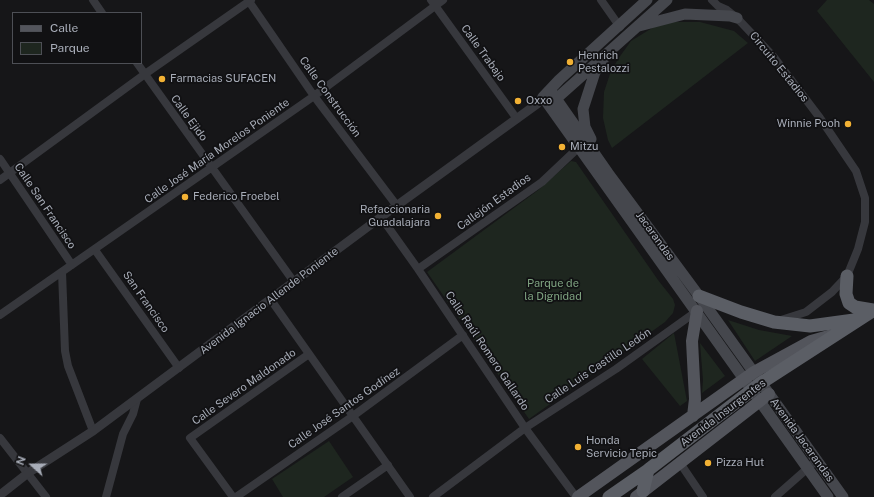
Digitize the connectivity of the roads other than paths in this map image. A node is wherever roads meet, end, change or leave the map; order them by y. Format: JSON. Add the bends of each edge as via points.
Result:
{"nodes":[{"id":1,"x":93,"y":0,"type":"edge"},
{"id":2,"x":250,"y":0,"type":"edge"},
{"id":3,"x":443,"y":0,"type":"edge"},
{"id":4,"x":601,"y":0,"type":"edge"},
{"id":5,"x":647,"y":0,"type":"edge"},
{"id":6,"x":667,"y":0,"type":"edge"},
{"id":7,"x":712,"y":0,"type":"edge"},
{"id":8,"x":433,"y":3,"type":"edge"},
{"id":9,"x":101,"y":12,"type":"edge"},
{"id":10,"x":737,"y":18,"type":"junction"},
{"id":11,"x":620,"y":26,"type":"junction"},
{"id":12,"x":636,"y":27,"type":"junction"},
{"id":13,"x":615,"y":46,"type":"junction"},
{"id":14,"x":138,"y":64,"type":"edge"},
{"id":15,"x":145,"y":74,"type":"junction"},
{"id":16,"x":314,"y":96,"type":"junction"},
{"id":17,"x":547,"y":98,"type":"junction"},
{"id":18,"x":517,"y":119,"type":"junction"},
{"id":19,"x":578,"y":148,"type":"junction"},
{"id":20,"x":0,"y":159,"type":"edge"},
{"id":21,"x":212,"y":167,"type":"junction"},
{"id":22,"x":10,"y":173,"type":"junction"},
{"id":23,"x":608,"y":173,"type":"junction"},
{"id":24,"x":0,"y":180,"type":"edge"},
{"id":25,"x":396,"y":206,"type":"junction"},
{"id":26,"x":380,"y":217,"type":"junction"},
{"id":27,"x":95,"y":250,"type":"junction"},
{"id":28,"x":72,"y":265,"type":"junction"},
{"id":29,"x":418,"y":269,"type":"junction"},
{"id":30,"x":62,"y":272,"type":"junction"},
{"id":31,"x":847,"y":276,"type":"junction"},
{"id":32,"x":294,"y":282,"type":"junction"},
{"id":33,"x":699,"y":296,"type":"junction"},
{"id":34,"x":271,"y":300,"type":"junction"},
{"id":35,"x":874,"y":310,"type":"edge"},
{"id":36,"x":697,"y":311,"type":"junction"},
{"id":37,"x":0,"y":315,"type":"edge"},
{"id":38,"x":774,"y":322,"type":"junction"},
{"id":39,"x":463,"y":335,"type":"junction"},
{"id":40,"x":309,"y":354,"type":"junction"},
{"id":41,"x":179,"y":368,"type":"junction"},
{"id":42,"x":757,"y":386,"type":"junction"},
{"id":43,"x":137,"y":399,"type":"junction"},
{"id":44,"x":353,"y":416,"type":"junction"},
{"id":45,"x":693,"y":416,"type":"junction"},
{"id":46,"x":525,"y":428,"type":"junction"},
{"id":47,"x":93,"y":431,"type":"junction"},
{"id":48,"x":0,"y":438,"type":"edge"},
{"id":49,"x":817,"y":460,"type":"junction"},
{"id":50,"x":680,"y":462,"type":"junction"},
{"id":51,"x":388,"y":466,"type":"junction"},
{"id":52,"x":808,"y":468,"type":"junction"},
{"id":53,"x":648,"y":470,"type":"junction"},
{"id":54,"x":28,"y":474,"type":"junction"},
{"id":55,"x":639,"y":494,"type":"edge"},
{"id":56,"x":0,"y":495,"type":"edge"},
{"id":57,"x":46,"y":497,"type":"edge"},
{"id":58,"x":106,"y":497,"type":"edge"},
{"id":59,"x":233,"y":497,"type":"edge"},
{"id":60,"x":236,"y":497,"type":"edge"},
{"id":61,"x":342,"y":497,"type":"edge"},
{"id":62,"x":410,"y":497,"type":"edge"},
{"id":63,"x":433,"y":497,"type":"edge"},
{"id":64,"x":577,"y":497,"type":"edge"},
{"id":65,"x":609,"y":497,"type":"edge"},
{"id":66,"x":703,"y":497,"type":"edge"},
{"id":67,"x":775,"y":497,"type":"edge"},
{"id":68,"x":828,"y":497,"type":"edge"},
{"id":69,"x":843,"y":497,"type":"edge"}],
"edges":[{"from":1,"to":9,"type":"street"},
{"from":2,"to":15,"type":"street"},
{"from":2,"to":16,"type":"street","name":"Calle Construcción"},
{"from":3,"to":8,"type":"street","name":"Calle José María Morelos Poniente"},
{"from":4,"to":11,"type":"street"},
{"from":5,"to":11,"type":"main road","name":"Avenida Ignacio Allende Poniente"},
{"from":6,"to":12,"type":"main road","name":"Avenida Ignacio Allende Poniente"},
{"from":7,"to":10,"type":"street","name":"Circuito Estadios"},
{"from":8,"to":16,"type":"street","name":"Calle José María Morelos Poniente"},
{"from":8,"to":18,"type":"street","name":"Calle Trabajo"},
{"from":10,"to":12,"type":"main road","via":[[685,14]]},
{"from":10,"to":31,"type":"street","name":"Circuito Estadios","via":[[773,56],[856,171],[865,198],[865,222]]},
{"from":11,"to":17,"type":"main road","name":"Avenida Ignacio Allende Poniente"},
{"from":12,"to":13,"type":"main road","name":"Avenida Ignacio Allende Poniente"},
{"from":13,"to":17,"type":"main road","name":"Avenida Ignacio Allende Poniente"},
{"from":13,"to":23,"type":"main road","via":[[595,72],[583,108],[585,128]]},
{"from":14,"to":15,"type":"street","name":"Calle Ejido"},
{"from":15,"to":21,"type":"street","name":"Calle Ejido"},
{"from":15,"to":22,"type":"street"},
{"from":16,"to":21,"type":"street","name":"Calle José María Morelos Poniente"},
{"from":16,"to":25,"type":"street","name":"Calle Construcción"},
{"from":17,"to":18,"type":"street","name":"Avenida Ignacio Allende Poniente"},
{"from":17,"to":19,"type":"main road","name":"Jacarandas"},
{"from":17,"to":23,"type":"main road","name":"Jacarandas"},
{"from":18,"to":25,"type":"street","name":"Avenida Ignacio Allende Poniente"},
{"from":19,"to":29,"type":"street","name":"Callejón Estadios","via":[[542,182]]},
{"from":19,"to":36,"type":"main road","name":"Jacarandas"},
{"from":20,"to":22,"type":"street","name":"Calle San Francisco"},
{"from":21,"to":27,"type":"street","name":"Calle José María Morelos Poniente"},
{"from":21,"to":32,"type":"street","name":"Calle Ejido"},
{"from":22,"to":24,"type":"street"},
{"from":22,"to":28,"type":"street","name":"Calle San Francisco"},
{"from":23,"to":33,"type":"main road","name":"Jacarandas"},
{"from":25,"to":26,"type":"street","name":"Avenida Ignacio Allende Poniente"},
{"from":26,"to":29,"type":"street","name":"Calle Raúl Romero Gallardo"},
{"from":26,"to":32,"type":"street","name":"Avenida Ignacio Allende Poniente"},
{"from":27,"to":28,"type":"street","name":"Calle José María Morelos Poniente"},
{"from":27,"to":41,"type":"street","name":"San Francisco"},
{"from":28,"to":30,"type":"street","name":"Calle José María Morelos Poniente"},
{"from":29,"to":39,"type":"street","name":"Calle Raúl Romero Gallardo"},
{"from":30,"to":37,"type":"street","name":"Calle José María Morelos Poniente"},
{"from":30,"to":47,"type":"street","via":[[65,351],[68,366]]},
{"from":31,"to":35,"type":"highway","via":[[846,294],[849,303],[855,307]]},
{"from":31,"to":38,"type":"street","name":"Circuito Estadios","via":[[832,292],[806,312]]},
{"from":32,"to":34,"type":"street","name":"Avenida Ignacio Allende Poniente"},
{"from":33,"to":38,"type":"highway"},
{"from":33,"to":42,"type":"main road","name":"Jacarandas"},
{"from":34,"to":40,"type":"street"},
{"from":34,"to":41,"type":"street","name":"Avenida Ignacio Allende Poniente"},
{"from":35,"to":38,"type":"highway","via":[[856,319],[828,325]]},
{"from":35,"to":42,"type":"highway","name":"Avenida Insurgentes"},
{"from":36,"to":42,"type":"main road","name":"Jacarandas"},
{"from":36,"to":45,"type":"main road","via":[[692,341],[695,399]]},
{"from":36,"to":46,"type":"street","name":"Calle Luis Castillo Ledón","via":[[616,369]]},
{"from":39,"to":44,"type":"street","name":"Calle José Santos Godínez"},
{"from":39,"to":46,"type":"street","name":"Calle Raúl Romero Gallardo"},
{"from":40,"to":44,"type":"street"},
{"from":40,"to":59,"type":"street","name":"Calle Severo Maldonado","via":[[190,438]]},
{"from":41,"to":43,"type":"street","name":"Avenida Ignacio Allende Poniente"},
{"from":42,"to":45,"type":"main road"},
{"from":42,"to":49,"type":"main road","name":"Avenida Jacarandas"},
{"from":42,"to":50,"type":"main road"},
{"from":42,"to":52,"type":"main road","name":"Avenida Jacarandas"},
{"from":42,"to":53,"type":"highway","name":"Avenida Insurgentes"},
{"from":43,"to":47,"type":"street","name":"Avenida Ignacio Allende Poniente"},
{"from":43,"to":58,"type":"street","via":[[123,434]]},
{"from":44,"to":51,"type":"street"},
{"from":44,"to":60,"type":"street","name":"Calle José Santos Godínez"},
{"from":45,"to":64,"type":"main road"},
{"from":46,"to":63,"type":"street","name":"Calle Luis Castillo Ledón"},
{"from":46,"to":64,"type":"street","name":"Calle Raúl Romero Gallardo"},
{"from":47,"to":54,"type":"street","name":"Avenida Ignacio Allende Poniente"},
{"from":48,"to":54,"type":"street"},
{"from":49,"to":52,"type":"street"},
{"from":49,"to":69,"type":"main road","name":"Avenida Jacarandas"},
{"from":50,"to":55,"type":"main road"},
{"from":50,"to":66,"type":"street"},
{"from":51,"to":61,"type":"street"},
{"from":51,"to":62,"type":"street"},
{"from":52,"to":67,"type":"street"},
{"from":52,"to":68,"type":"main road","name":"Avenida Jacarandas"},
{"from":53,"to":55,"type":"highway"},
{"from":53,"to":65,"type":"highway","name":"Avenida Insurgentes"},
{"from":54,"to":56,"type":"street","name":"Avenida Ignacio Allende Poniente"},
{"from":54,"to":57,"type":"street"}]}
